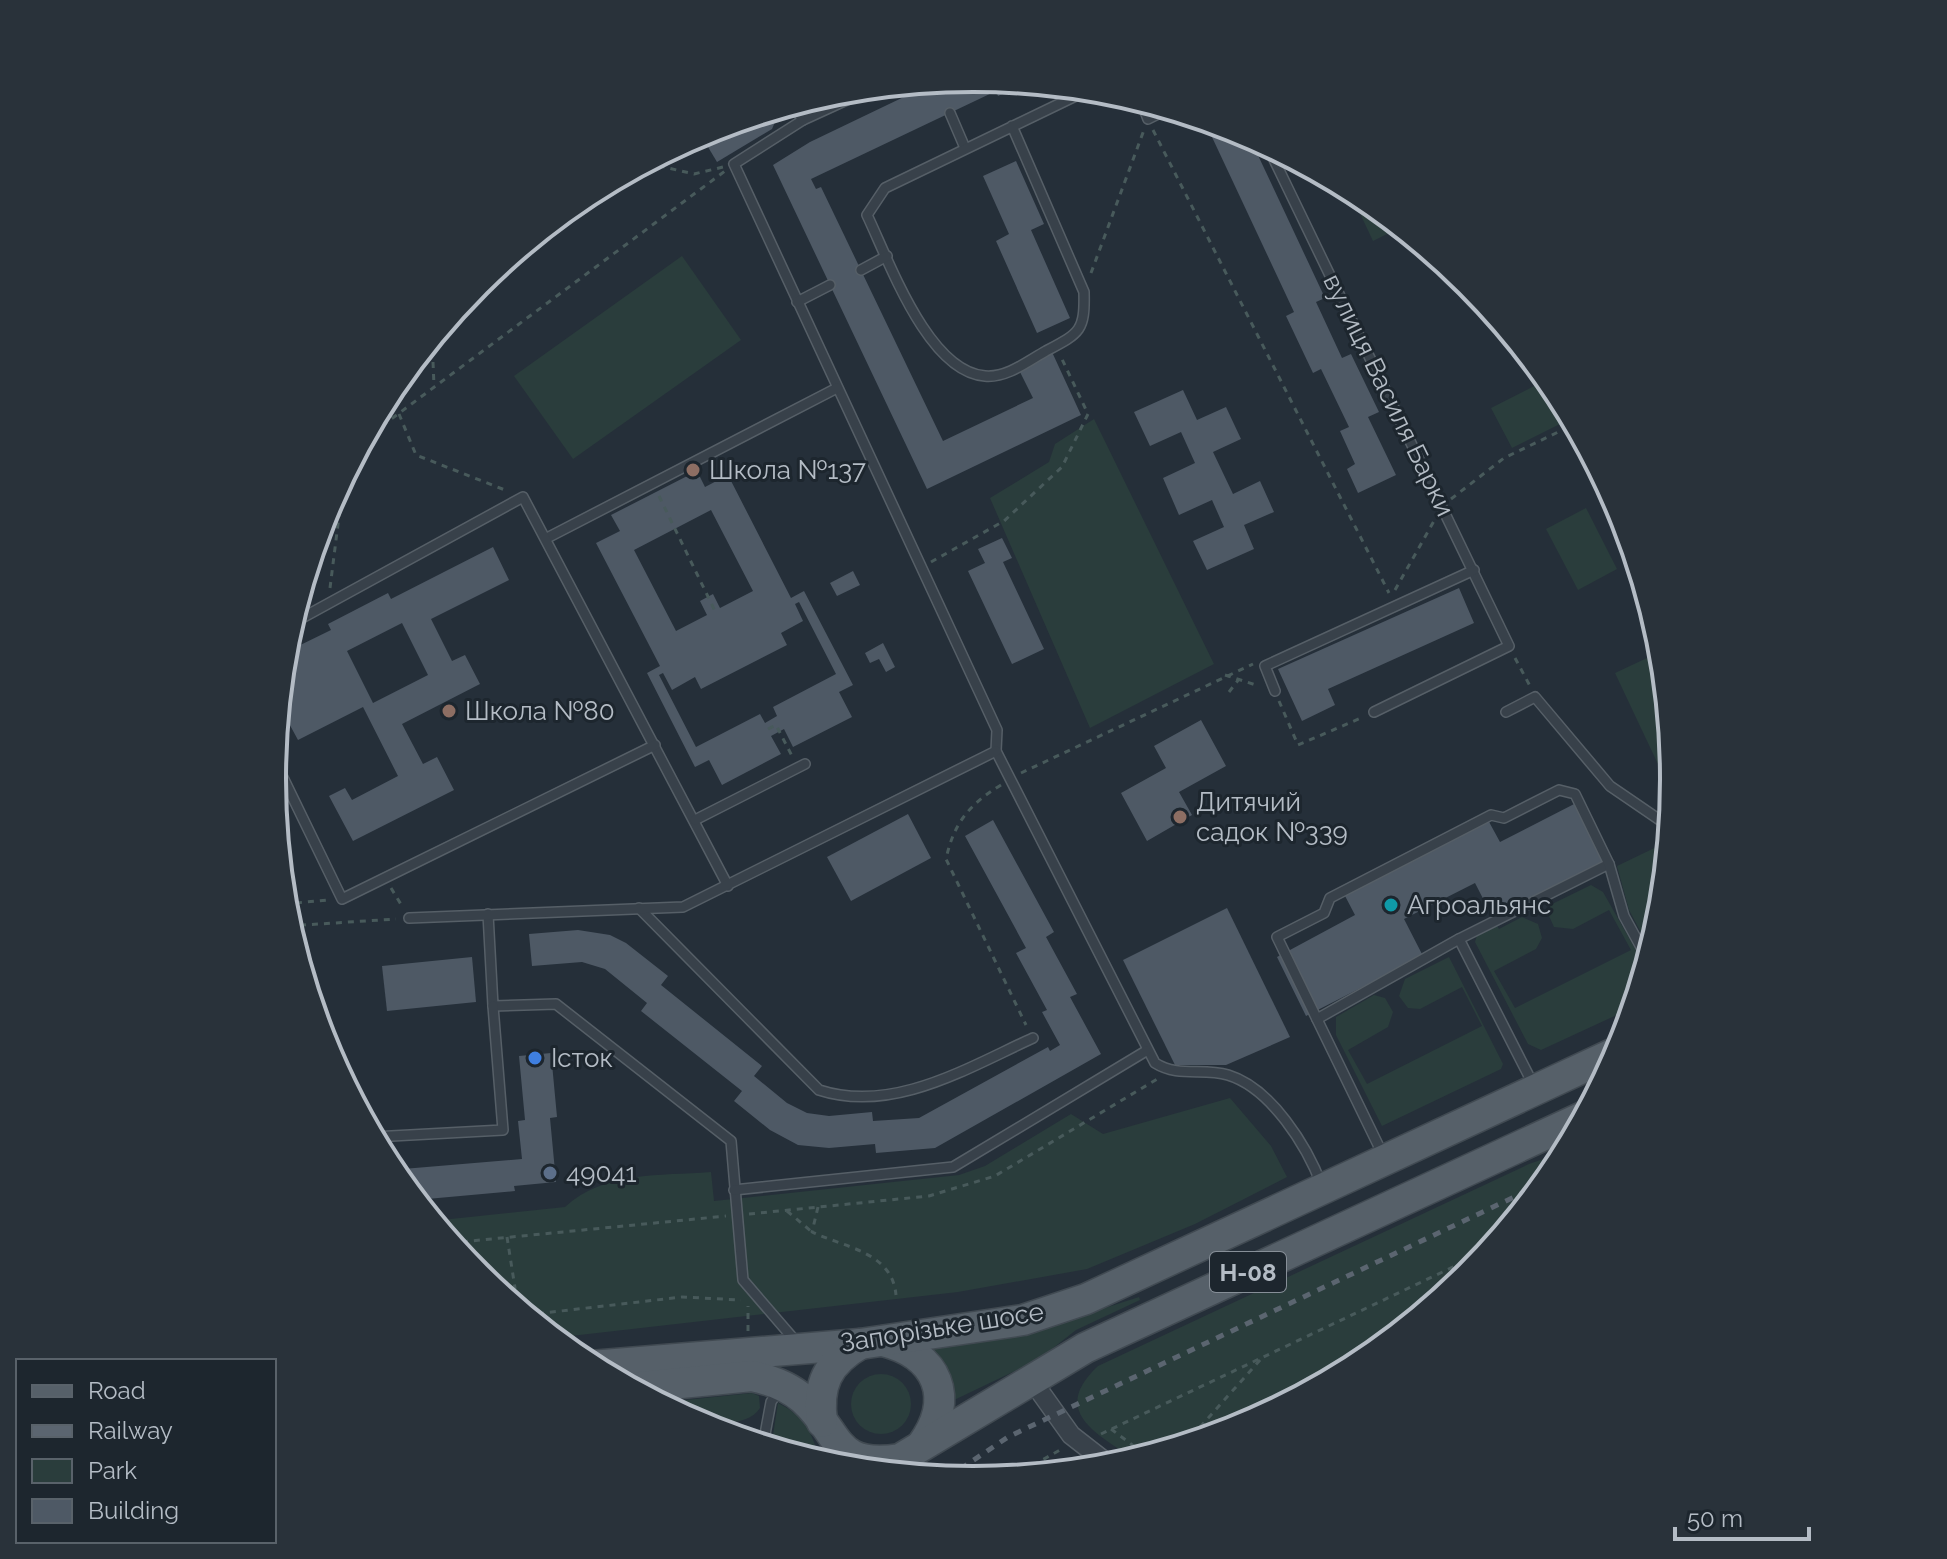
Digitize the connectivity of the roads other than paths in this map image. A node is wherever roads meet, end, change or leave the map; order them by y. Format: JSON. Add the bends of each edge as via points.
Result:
{"nodes":[{"id":1,"x":1070,"y":99,"type":"edge"},
{"id":2,"x":833,"y":107,"type":"edge"},
{"id":3,"x":950,"y":113,"type":"dead end"},
{"id":4,"x":799,"y":114,"type":"edge"},
{"id":5,"x":803,"y":120,"type":"junction"},
{"id":6,"x":1012,"y":126,"type":"junction"},
{"id":7,"x":965,"y":148,"type":"junction"},
{"id":8,"x":1275,"y":162,"type":"edge"},
{"id":9,"x":887,"y":256,"type":"junction"},
{"id":10,"x":861,"y":270,"type":"dead end"},
{"id":11,"x":830,"y":285,"type":"dead end"},
{"id":12,"x":797,"y":302,"type":"junction"},
{"id":13,"x":837,"y":388,"type":"junction"},
{"id":14,"x":547,"y":538,"type":"junction"},
{"id":15,"x":1474,"y":570,"type":"junction"},
{"id":16,"x":306,"y":616,"type":"edge"},
{"id":17,"x":1275,"y":691,"type":"road end"},
{"id":18,"x":1374,"y":712,"type":"road end"},
{"id":19,"x":1506,"y":712,"type":"dead end"},
{"id":20,"x":655,"y":745,"type":"junction"},
{"id":21,"x":996,"y":751,"type":"junction"},
{"id":22,"x":802,"y":766,"type":"road end"},
{"id":23,"x":286,"y":784,"type":"edge"},
{"id":24,"x":695,"y":820,"type":"junction"},
{"id":25,"x":1660,"y":820,"type":"edge"},
{"id":26,"x":1609,"y":864,"type":"junction"},
{"id":27,"x":728,"y":886,"type":"junction"},
{"id":28,"x":639,"y":908,"type":"junction"},
{"id":29,"x":488,"y":914,"type":"junction"},
{"id":30,"x":409,"y":918,"type":"road end"},
{"id":31,"x":1459,"y":939,"type":"junction"},
{"id":32,"x":1640,"y":946,"type":"edge"},
{"id":33,"x":493,"y":1006,"type":"junction"},
{"id":34,"x":1317,"y":1019,"type":"junction"},
{"id":35,"x":1033,"y":1038,"type":"road end"},
{"id":36,"x":1146,"y":1051,"type":"junction"},
{"id":37,"x":1602,"y":1059,"type":"edge"},
{"id":38,"x":1536,"y":1090,"type":"junction"},
{"id":39,"x":1569,"y":1124,"type":"edge"},
{"id":40,"x":386,"y":1136,"type":"edge"},
{"id":41,"x":1385,"y":1160,"type":"junction"},
{"id":42,"x":1324,"y":1189,"type":"junction"},
{"id":43,"x":734,"y":1190,"type":"junction"},
{"id":44,"x":871,"y":1342,"type":"junction"},
{"id":45,"x":800,"y":1347,"type":"junction"},
{"id":46,"x":613,"y":1364,"type":"edge"},
{"id":47,"x":1031,"y":1379,"type":"junction"},
{"id":48,"x":781,"y":1384,"type":"junction"},
{"id":49,"x":654,"y":1388,"type":"edge"},
{"id":50,"x":765,"y":1435,"type":"edge"},
{"id":51,"x":830,"y":1444,"type":"edge"},
{"id":52,"x":1097,"y":1456,"type":"edge"},
{"id":53,"x":857,"y":1457,"type":"edge"},
{"id":54,"x":901,"y":1459,"type":"edge"}],
"edges":[{"from":1,"to":6,"type":"lane"},
{"from":2,"to":5,"type":"lane"},
{"from":3,"to":7,"type":"lane"},
{"from":4,"to":5,"type":"lane"},
{"from":5,"to":12,"type":"lane","via":[[734,164]]},
{"from":6,"to":7,"type":"lane"},
{"from":6,"to":9,"type":"lane","via":[[1084,292],[1085,320],[1077,334],[1004,375],[983,377],[956,366],[932,345]]},
{"from":7,"to":9,"type":"lane","via":[[885,188],[867,215]]},
{"from":8,"to":15,"type":"lane","name":"вулиця Василя Барки"},
{"from":9,"to":10,"type":"lane"},
{"from":11,"to":12,"type":"lane"},
{"from":12,"to":13,"type":"lane"},
{"from":13,"to":14,"type":"lane"},
{"from":13,"to":21,"type":"lane","via":[[997,730]]},
{"from":14,"to":16,"type":"lane","via":[[523,497]]},
{"from":14,"to":20,"type":"lane"},
{"from":15,"to":17,"type":"lane","via":[[1265,666]]},
{"from":15,"to":18,"type":"lane","name":"вулиця Василя Барки","via":[[1509,646]]},
{"from":19,"to":25,"type":"lane","via":[[1535,697],[1610,786]]},
{"from":20,"to":23,"type":"lane","via":[[342,899]]},
{"from":20,"to":24,"type":"lane"},
{"from":21,"to":27,"type":"lane"},
{"from":21,"to":36,"type":"lane"},
{"from":22,"to":24,"type":"lane"},
{"from":24,"to":27,"type":"lane"},
{"from":26,"to":31,"type":"lane"},
{"from":26,"to":32,"type":"lane","via":[[1624,916]]},
{"from":26,"to":34,"type":"lane","via":[[1575,794],[1559,790],[1504,818],[1491,815],[1330,898],[1324,913],[1277,937]]},
{"from":27,"to":28,"type":"lane","via":[[683,907]]},
{"from":28,"to":29,"type":"lane"},
{"from":28,"to":35,"type":"lane","via":[[819,1090],[843,1098],[919,1090]]},
{"from":29,"to":30,"type":"lane"},
{"from":29,"to":33,"type":"lane"},
{"from":31,"to":34,"type":"lane"},
{"from":31,"to":38,"type":"lane"},
{"from":33,"to":40,"type":"lane","via":[[503,1130]]},
{"from":33,"to":43,"type":"lane","via":[[556,1004],[731,1141]]},
{"from":34,"to":41,"type":"lane"},
{"from":36,"to":42,"type":"lane","via":[[1169,1072],[1227,1074],[1250,1087],[1270,1103],[1314,1164]]},
{"from":36,"to":43,"type":"lane","via":[[953,1167]]},
{"from":37,"to":38,"type":"main road","name":"Запорізьке шосе","number":"Н-08"},
{"from":38,"to":41,"type":"main road","name":"Запорізьке шосе","number":"Н-08"},
{"from":39,"to":47,"type":"main road","name":"Запорізьке шосе","number":"Н-08","via":[[1085,1348]]},
{"from":41,"to":42,"type":"main road","name":"Запорізьке шосе","number":"Н-08"},
{"from":42,"to":44,"type":"main road","name":"Запорізьке шосе","number":"Н-08","via":[[1086,1299],[1023,1320]]},
{"from":43,"to":45,"type":"lane","via":[[743,1280]]},
{"from":44,"to":45,"type":"main road","name":"Запорізьке шосе","number":"Н-08"},
{"from":44,"to":51,"type":"main road","via":[[839,1356],[825,1375],[819,1398]]},
{"from":44,"to":54,"type":"main road","number":"Н-08","via":[[906,1347],[925,1361],[937,1381],[940,1405],[935,1428]]},
{"from":45,"to":46,"type":"main road","name":"Запорізьке шосе","number":"Н-08"},
{"from":47,"to":52,"type":"street","via":[[1081,1443]]},
{"from":47,"to":54,"type":"main road","name":"Запорізьке шосе","number":"Н-08"},
{"from":48,"to":49,"type":"main road","via":[[752,1376]]},
{"from":48,"to":50,"type":"lane","via":[[771,1402]]},
{"from":48,"to":51,"type":"main road","via":[[805,1400]]},
{"from":51,"to":53,"type":"main road"}]}
